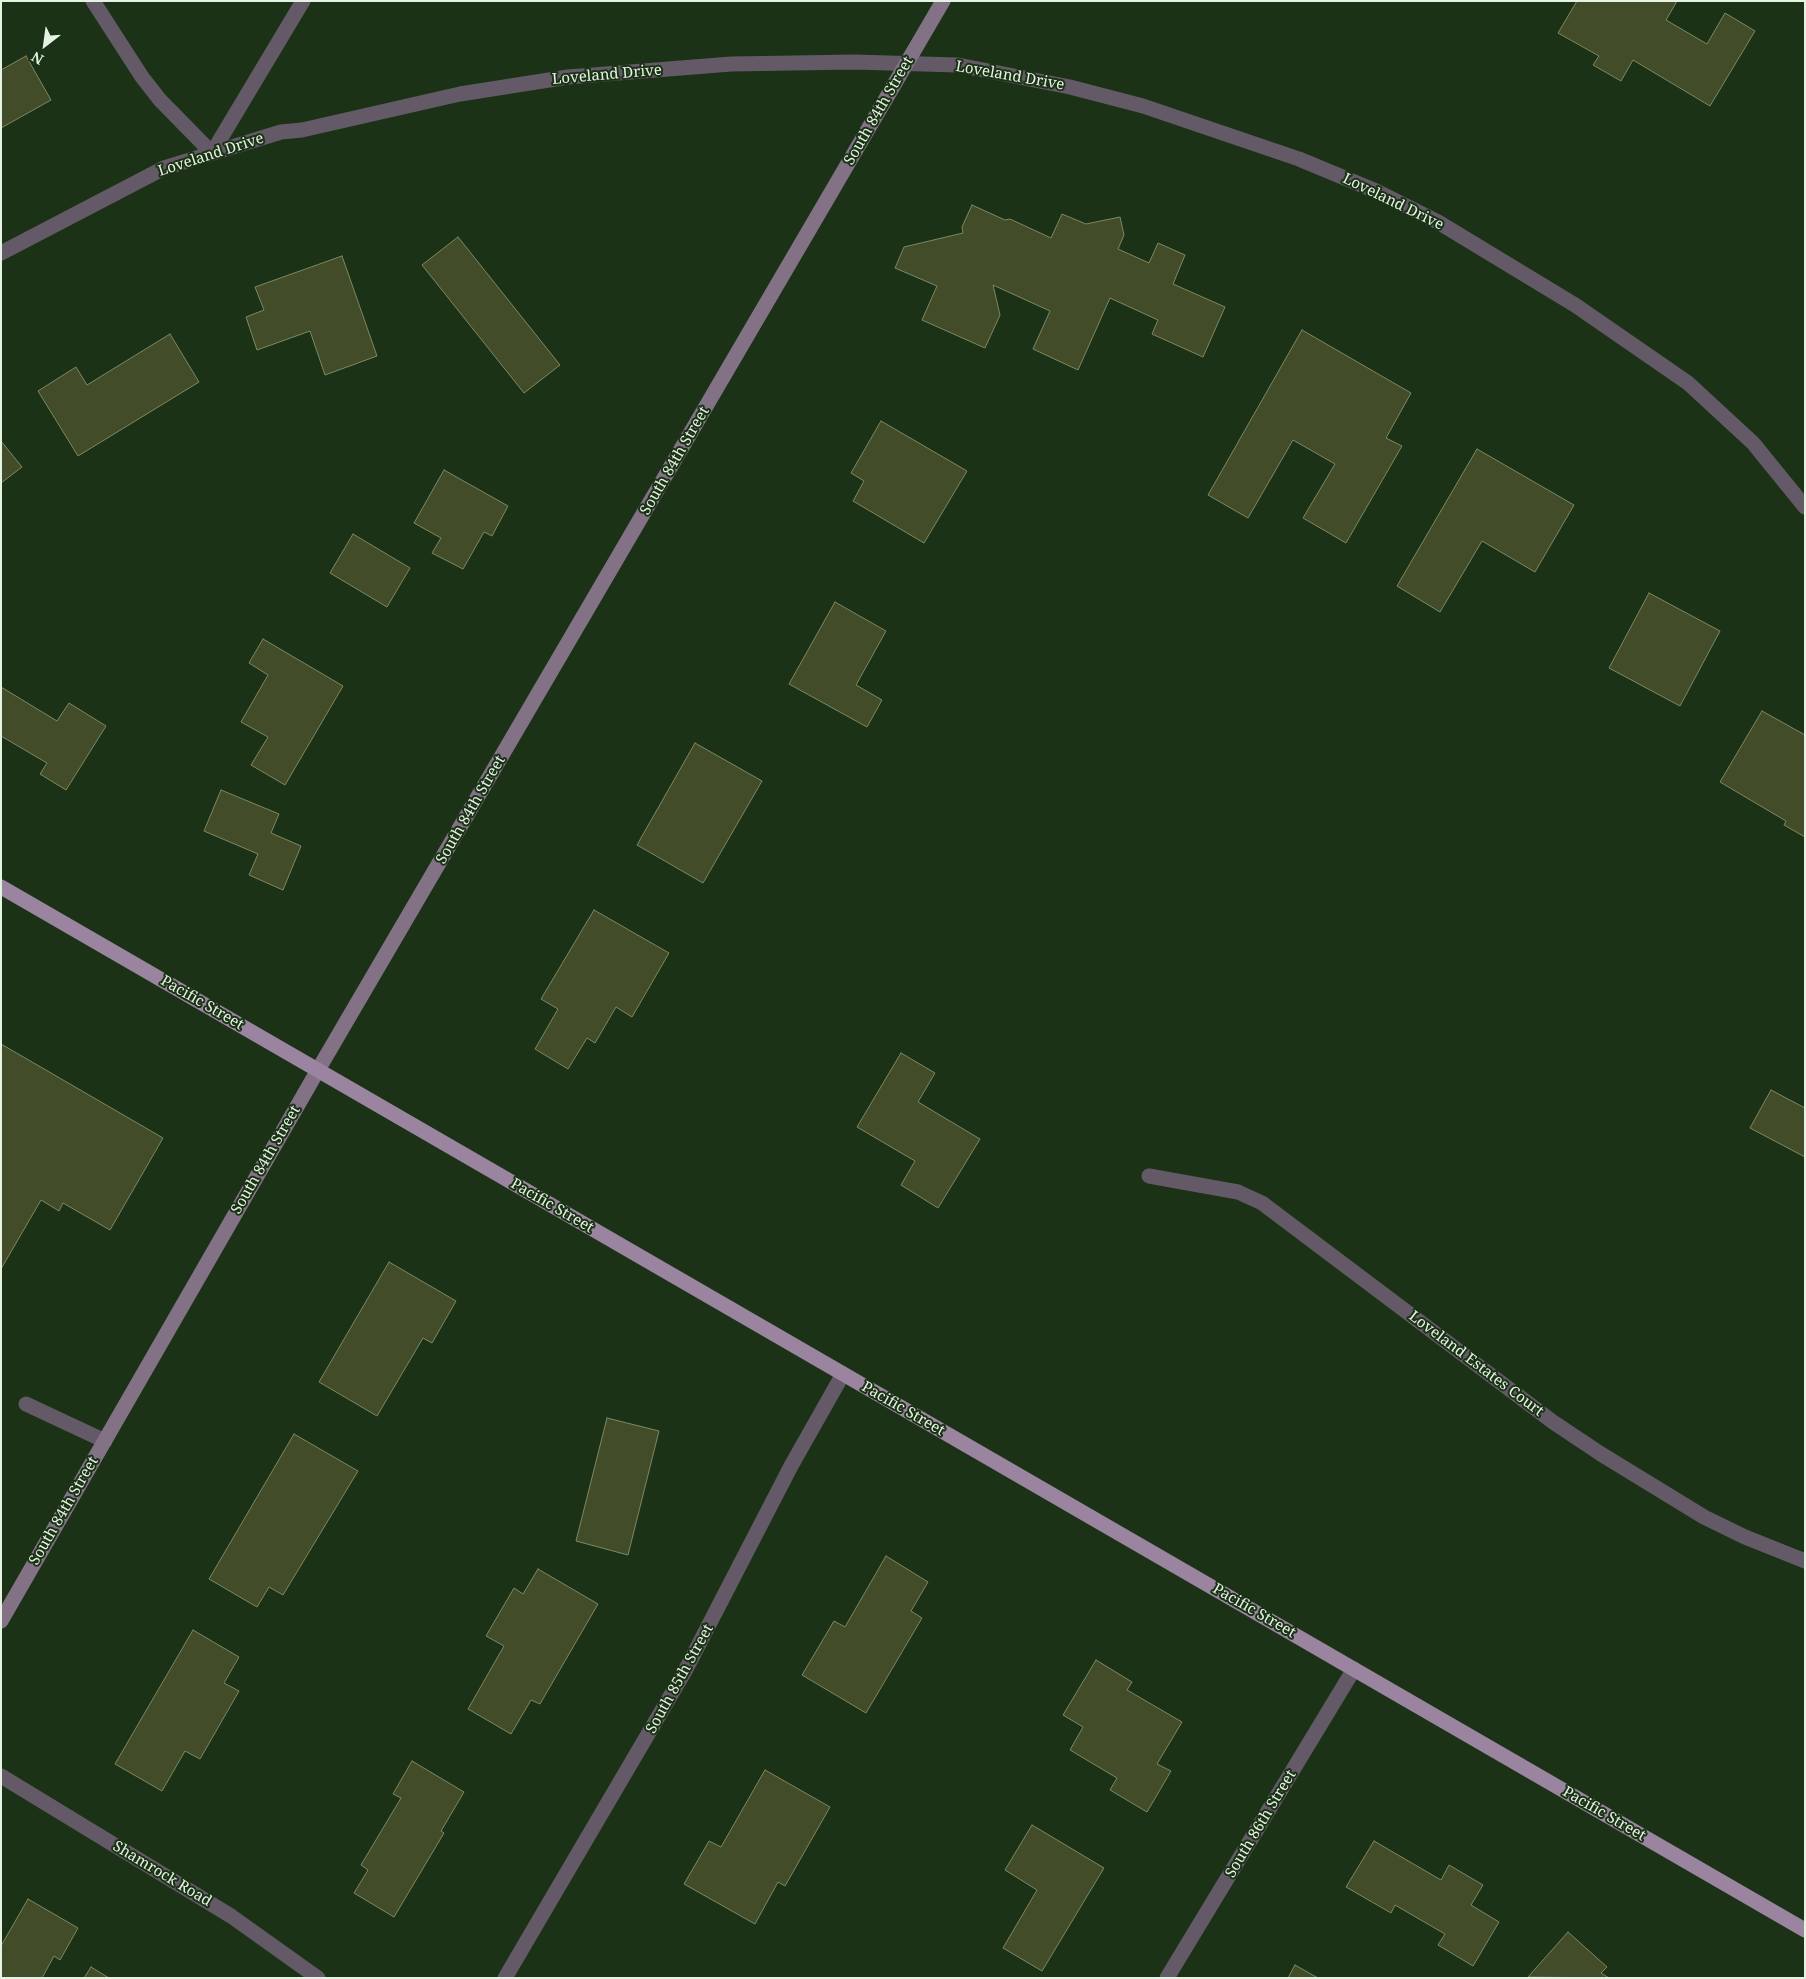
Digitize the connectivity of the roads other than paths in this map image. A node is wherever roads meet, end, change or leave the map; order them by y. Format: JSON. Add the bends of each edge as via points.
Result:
{"nodes":[{"id":1,"x":93,"y":1,"type":"edge"},
{"id":2,"x":303,"y":1,"type":"edge"},
{"id":3,"x":943,"y":1,"type":"edge"},
{"id":4,"x":905,"y":65,"type":"junction"},
{"id":5,"x":212,"y":152,"type":"junction"},
{"id":6,"x":1,"y":253,"type":"edge"},
{"id":7,"x":1805,"y":507,"type":"edge"},
{"id":8,"x":1,"y":887,"type":"edge"},
{"id":9,"x":318,"y":1070,"type":"junction"},
{"id":10,"x":1149,"y":1176,"type":"dead end"},
{"id":11,"x":843,"y":1374,"type":"junction"},
{"id":12,"x":26,"y":1404,"type":"dead end"},
{"id":13,"x":105,"y":1441,"type":"junction"},
{"id":14,"x":1805,"y":1561,"type":"edge"},
{"id":15,"x":1,"y":1621,"type":"edge"},
{"id":16,"x":1354,"y":1669,"type":"junction"},
{"id":17,"x":1,"y":1776,"type":"edge"},
{"id":18,"x":1805,"y":1930,"type":"edge"},
{"id":19,"x":318,"y":1978,"type":"edge"},
{"id":20,"x":505,"y":1978,"type":"edge"},
{"id":21,"x":1167,"y":1978,"type":"edge"}],
"edges":[{"from":1,"to":5,"type":"street","via":[[160,100]]},
{"from":2,"to":5,"type":"street"},
{"from":3,"to":4,"type":"main road","name":"South 84th Street"},
{"from":4,"to":5,"type":"street","name":"Loveland Drive","via":[[854,62],[731,64],[568,77],[460,94],[281,132]]},
{"from":4,"to":7,"type":"street","name":"Loveland Drive","via":[[958,65],[1070,87],[1143,106],[1300,159],[1376,191],[1438,222],[1575,305],[1688,384],[1753,443]]},
{"from":4,"to":9,"type":"main road","name":"South 84th Street"},
{"from":5,"to":6,"type":"street","name":"Loveland Drive","via":[[164,168]]},
{"from":8,"to":9,"type":"main road","name":"Pacific Street"},
{"from":9,"to":11,"type":"main road","name":"Pacific Street"},
{"from":9,"to":13,"type":"main road","name":"South 84th Street"},
{"from":10,"to":14,"type":"street","name":"Loveland Estates Court","via":[[1238,1192],[1262,1203],[1600,1454],[1704,1517]]},
{"from":11,"to":16,"type":"main road","name":"Pacific Street"},
{"from":11,"to":20,"type":"street","name":"South 85th Street","via":[[791,1466],[685,1671]]},
{"from":12,"to":13,"type":"street"},
{"from":13,"to":15,"type":"main road","name":"South 84th Street"},
{"from":16,"to":18,"type":"main road","name":"Pacific Street"},
{"from":16,"to":21,"type":"street","name":"South 86th Street"},
{"from":17,"to":19,"type":"street","name":"Shamrock Road","via":[[238,1920]]}]}
